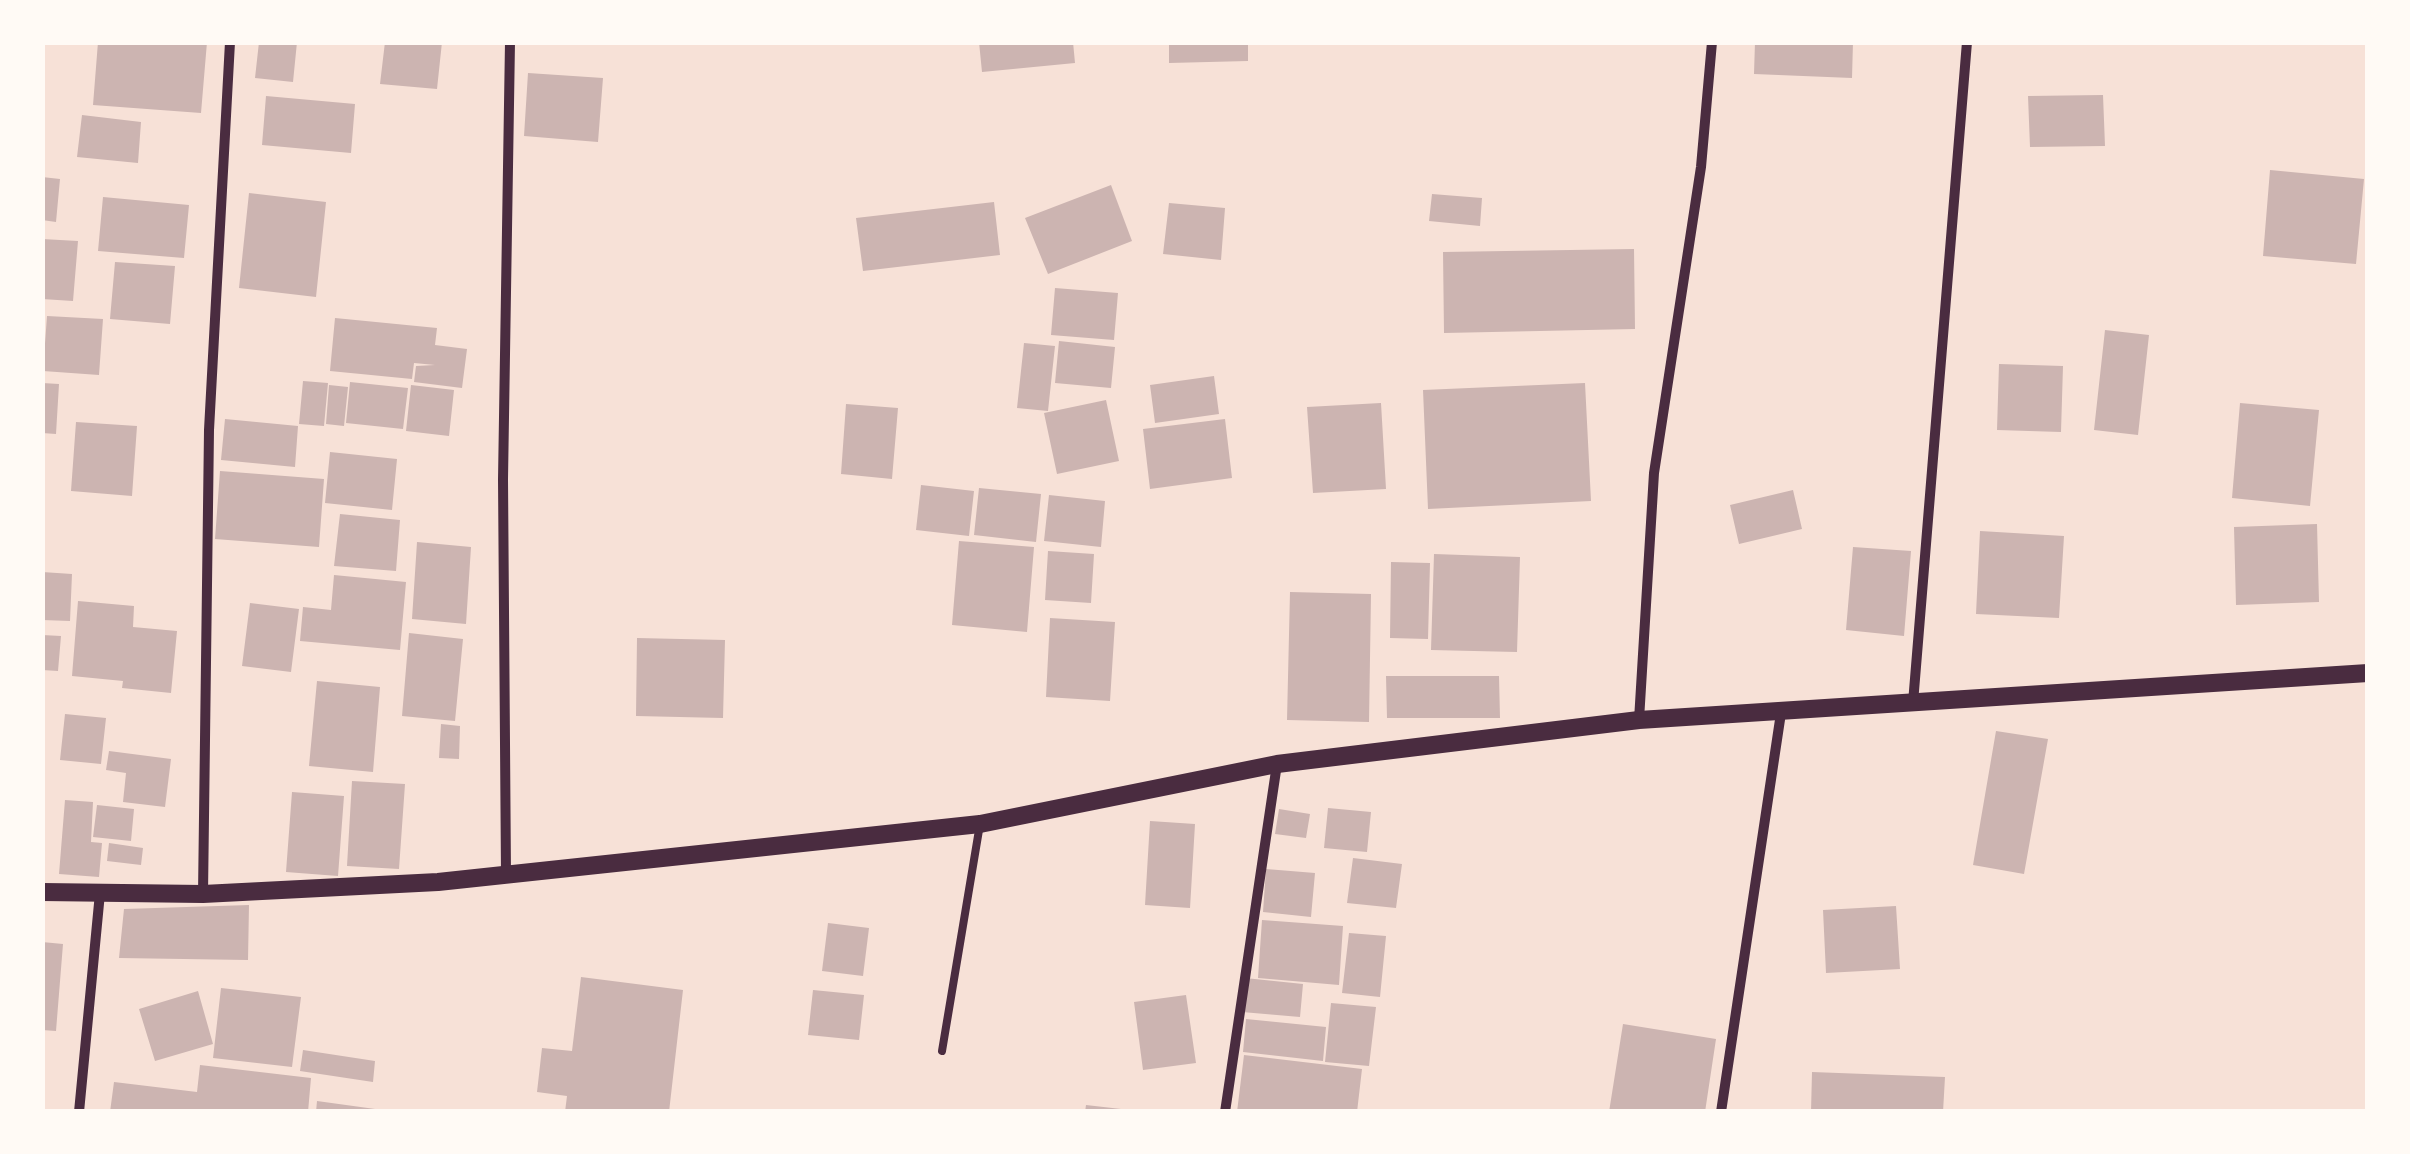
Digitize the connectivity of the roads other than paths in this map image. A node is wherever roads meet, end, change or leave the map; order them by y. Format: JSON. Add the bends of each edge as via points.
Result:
{"nodes":[{"id":1,"x":230,"y":42,"type":"edge"},
{"id":2,"x":510,"y":42,"type":"edge"},
{"id":3,"x":1712,"y":42,"type":"edge"},
{"id":4,"x":1966,"y":42,"type":"edge"},
{"id":5,"x":2368,"y":673,"type":"edge"},
{"id":6,"x":1913,"y":703,"type":"junction"},
{"id":7,"x":1781,"y":713,"type":"junction"},
{"id":8,"x":1639,"y":720,"type":"junction"},
{"id":9,"x":1276,"y":764,"type":"junction"},
{"id":10,"x":980,"y":824,"type":"junction"},
{"id":11,"x":506,"y":874,"type":"junction"},
{"id":12,"x":42,"y":892,"type":"edge"},
{"id":13,"x":100,"y":893,"type":"junction"},
{"id":14,"x":203,"y":894,"type":"junction"},
{"id":15,"x":942,"y":1050,"type":"dead end"},
{"id":16,"x":79,"y":1112,"type":"edge"},
{"id":17,"x":1225,"y":1112,"type":"edge"},
{"id":18,"x":1721,"y":1112,"type":"edge"}],
"edges":[{"from":1,"to":14,"type":"street","via":[[209,430]]},
{"from":2,"to":11,"type":"street"},
{"from":3,"to":8,"type":"street","via":[[1654,473]]},
{"from":4,"to":6,"type":"street"},
{"from":5,"to":6,"type":"street"},
{"from":6,"to":7,"type":"street"},
{"from":7,"to":8,"type":"street"},
{"from":7,"to":18,"type":"street"},
{"from":8,"to":9,"type":"street"},
{"from":9,"to":10,"type":"street"},
{"from":9,"to":17,"type":"street"},
{"from":10,"to":11,"type":"street"},
{"from":10,"to":15,"type":"lane"},
{"from":11,"to":14,"type":"street"},
{"from":12,"to":13,"type":"street"},
{"from":13,"to":14,"type":"street"},
{"from":13,"to":16,"type":"street"}]}
